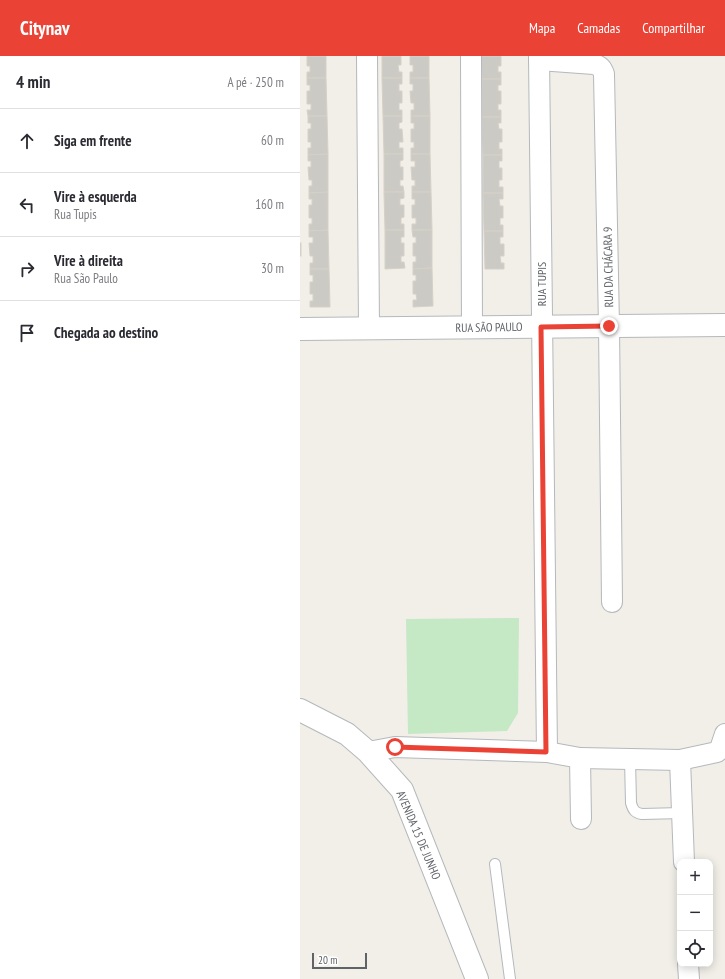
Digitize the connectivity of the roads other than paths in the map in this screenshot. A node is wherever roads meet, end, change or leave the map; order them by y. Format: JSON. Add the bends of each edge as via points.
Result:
{"nodes":[{"id":1,"x":367,"y":56,"type":"edge"},
{"id":2,"x":471,"y":56,"type":"edge"},
{"id":3,"x":539,"y":58,"type":"edge"},
{"id":4,"x":725,"y":325,"type":"edge"},
{"id":5,"x":609,"y":326,"type":"junction"},
{"id":6,"x":541,"y":327,"type":"junction"},
{"id":7,"x":369,"y":328,"type":"junction"},
{"id":8,"x":472,"y":328,"type":"junction"},
{"id":9,"x":300,"y":329,"type":"edge"},
{"id":10,"x":612,"y":602,"type":"dead end"},
{"id":11,"x":300,"y":710,"type":"edge"},
{"id":12,"x":725,"y":734,"type":"edge"},
{"id":13,"x":368,"y":752,"type":"junction"},
{"id":14,"x":546,"y":752,"type":"junction"},
{"id":15,"x":580,"y":758,"type":"junction"},
{"id":16,"x":630,"y":759,"type":"junction"},
{"id":17,"x":680,"y":760,"type":"junction"},
{"id":18,"x":682,"y":813,"type":"junction"},
{"id":19,"x":581,"y":819,"type":"dead end"},
{"id":20,"x":684,"y":859,"type":"edge"},
{"id":21,"x":495,"y":864,"type":"dead end"},
{"id":22,"x":688,"y":967,"type":"edge"},
{"id":23,"x":477,"y":979,"type":"edge"},
{"id":24,"x":510,"y":979,"type":"edge"},
{"id":25,"x":688,"y":979,"type":"edge"}],
"edges":[{"from":1,"to":7,"type":"street"},
{"from":2,"to":8,"type":"street"},
{"from":3,"to":5,"type":"street","name":"RUA DA CHÁCARA 9","via":[[594,64],[603,69]]},
{"from":3,"to":6,"type":"street","name":"RUA TUPIS"},
{"from":4,"to":5,"type":"street","name":"RUA SÃO PAULO"},
{"from":5,"to":6,"type":"street","name":"RUA SÃO PAULO"},
{"from":5,"to":10,"type":"street","name":"RUA DA CHÁCARA 9"},
{"from":6,"to":8,"type":"street","name":"RUA SÃO PAULO"},
{"from":6,"to":14,"type":"street","name":"RUA TUPIS"},
{"from":7,"to":8,"type":"street","name":"RUA SÃO PAULO"},
{"from":7,"to":9,"type":"street","name":"RUA SÃO PAULO"},
{"from":11,"to":13,"type":"street","name":"AVENIDA 15 DE JUNHO","via":[[347,734]]},
{"from":12,"to":17,"type":"street","via":[[717,752]]},
{"from":13,"to":14,"type":"street","via":[[395,747]]},
{"from":13,"to":23,"type":"street","name":"AVENIDA 15 DE JUNHO","via":[[402,790]]},
{"from":14,"to":15,"type":"street"},
{"from":15,"to":16,"type":"street"},
{"from":15,"to":19,"type":"street"},
{"from":16,"to":17,"type":"street"},
{"from":16,"to":18,"type":"lane","via":[[633,809],[642,814]]},
{"from":17,"to":18,"type":"street"},
{"from":18,"to":20,"type":"street"},
{"from":21,"to":24,"type":"lane"},
{"from":22,"to":25,"type":"street"}]}
